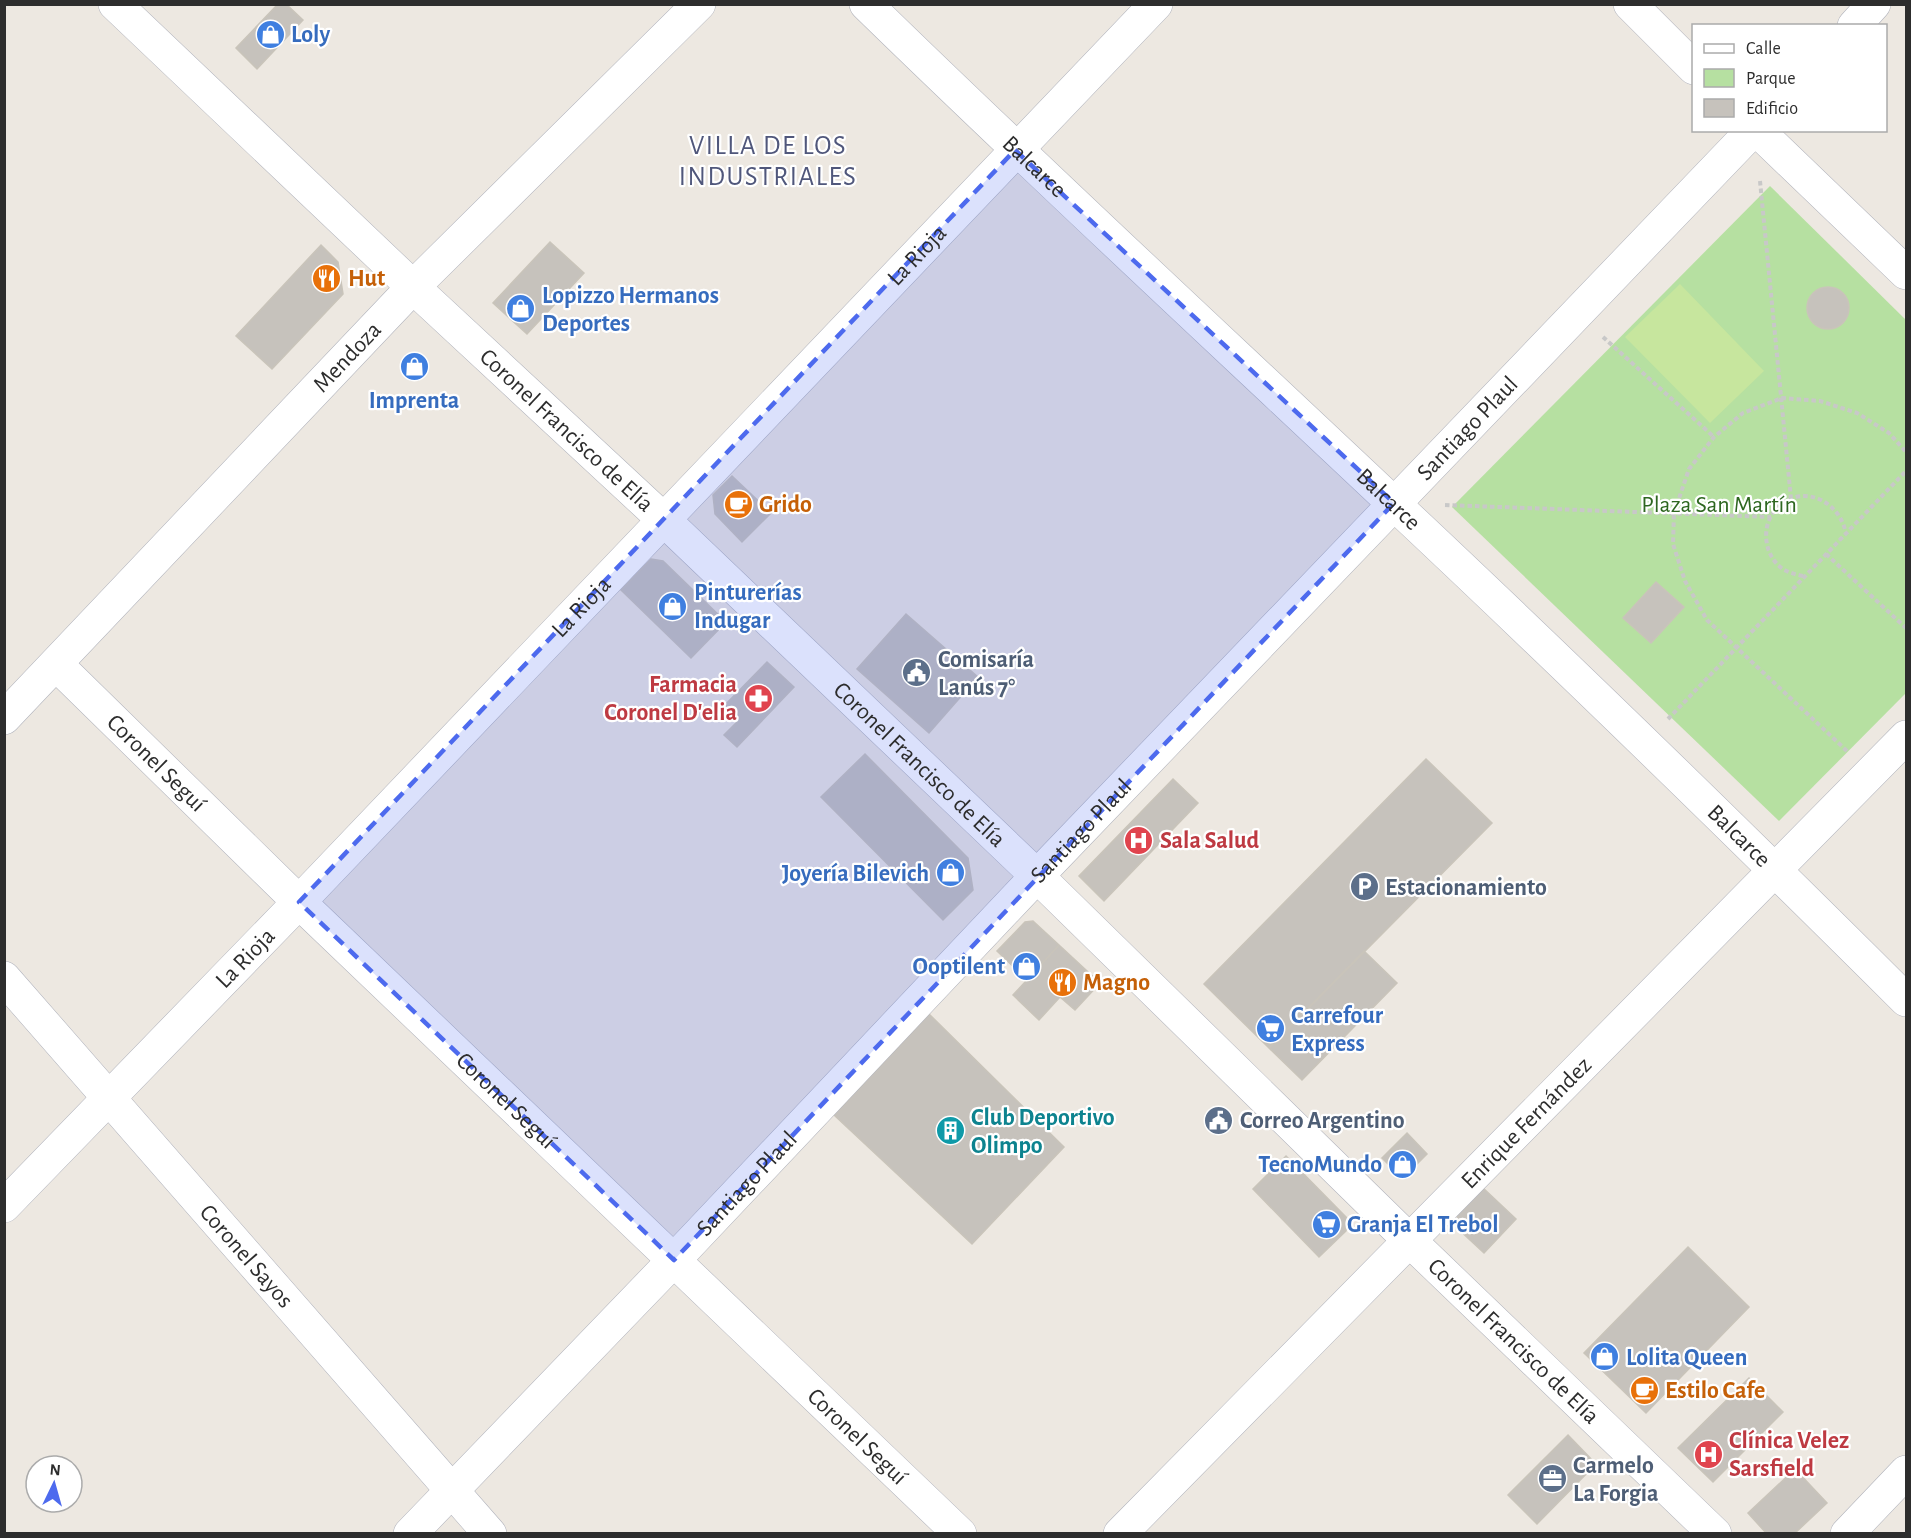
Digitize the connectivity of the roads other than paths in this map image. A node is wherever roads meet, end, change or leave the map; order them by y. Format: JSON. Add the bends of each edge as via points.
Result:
{"nodes":[{"id":1,"x":115,"y":4,"type":"edge"},
{"id":2,"x":699,"y":4,"type":"edge"},
{"id":3,"x":866,"y":4,"type":"edge"},
{"id":4,"x":1156,"y":4,"type":"edge"},
{"id":5,"x":1630,"y":4,"type":"edge"},
{"id":6,"x":1874,"y":4,"type":"edge"},
{"id":7,"x":1856,"y":24,"type":"edge"},
{"id":8,"x":1692,"y":66,"type":"edge"},
{"id":9,"x":1753,"y":132,"type":"edge"},
{"id":10,"x":1757,"y":132,"type":"edge"},
{"id":11,"x":1015,"y":150,"type":"junction"},
{"id":12,"x":1906,"y":273,"type":"edge"},
{"id":13,"x":413,"y":287,"type":"junction"},
{"id":14,"x":1394,"y":503,"type":"junction"},
{"id":15,"x":664,"y":520,"type":"junction"},
{"id":16,"x":56,"y":664,"type":"junction"},
{"id":17,"x":4,"y":718,"type":"edge"},
{"id":18,"x":1906,"y":737,"type":"edge"},
{"id":19,"x":1776,"y":871,"type":"junction"},
{"id":20,"x":1037,"y":876,"type":"junction"},
{"id":21,"x":299,"y":902,"type":"junction"},
{"id":22,"x":4,"y":978,"type":"edge"},
{"id":23,"x":1906,"y":1000,"type":"edge"},
{"id":24,"x":108,"y":1098,"type":"junction"},
{"id":25,"x":4,"y":1206,"type":"edge"},
{"id":26,"x":1408,"y":1239,"type":"junction"},
{"id":27,"x":674,"y":1260,"type":"junction"},
{"id":28,"x":1906,"y":1472,"type":"edge"},
{"id":29,"x":451,"y":1491,"type":"junction"},
{"id":30,"x":410,"y":1533,"type":"edge"},
{"id":31,"x":490,"y":1533,"type":"edge"},
{"id":32,"x":960,"y":1533,"type":"edge"},
{"id":33,"x":1120,"y":1533,"type":"edge"},
{"id":34,"x":1715,"y":1533,"type":"edge"},
{"id":35,"x":1847,"y":1533,"type":"edge"}],
"edges":[{"from":1,"to":13,"type":"street","name":"Coronel Francisco de Elía"},
{"from":2,"to":13,"type":"street","name":"Mendoza"},
{"from":3,"to":11,"type":"street","name":"Balcarce"},
{"from":4,"to":11,"type":"street","name":"La Rioja"},
{"from":5,"to":8,"type":"street"},
{"from":6,"to":7,"type":"street"},
{"from":9,"to":14,"type":"street","name":"Santiago Plaul"},
{"from":10,"to":12,"type":"street"},
{"from":11,"to":14,"type":"street","name":"Balcarce"},
{"from":11,"to":15,"type":"street","name":"La Rioja"},
{"from":13,"to":15,"type":"street","name":"Coronel Francisco de Elía"},
{"from":13,"to":16,"type":"street","name":"Mendoza"},
{"from":14,"to":19,"type":"street","name":"Balcarce"},
{"from":14,"to":20,"type":"street","name":"Santiago Plaul"},
{"from":15,"to":20,"type":"street","name":"Coronel Francisco de Elía"},
{"from":15,"to":21,"type":"street","name":"La Rioja"},
{"from":16,"to":17,"type":"street","name":"Mendoza"},
{"from":16,"to":21,"type":"street","name":"Coronel Seguí"},
{"from":18,"to":19,"type":"street","name":"Enrique Fernández"},
{"from":19,"to":23,"type":"street","name":"Balcarce"},
{"from":19,"to":26,"type":"street","name":"Enrique Fernández"},
{"from":20,"to":26,"type":"street","name":"Coronel Francisco de Elía"},
{"from":20,"to":27,"type":"street","name":"Santiago Plaul"},
{"from":21,"to":24,"type":"street","name":"La Rioja"},
{"from":21,"to":27,"type":"street","name":"Coronel Seguí"},
{"from":22,"to":24,"type":"street","name":"Coronel Sayos"},
{"from":24,"to":25,"type":"street","name":"La Rioja"},
{"from":24,"to":29,"type":"street","name":"Coronel Sayos"},
{"from":26,"to":33,"type":"street","name":"Enrique Fernández"},
{"from":26,"to":34,"type":"street","name":"Coronel Francisco de Elía"},
{"from":27,"to":29,"type":"street","name":"Santiago Plaul"},
{"from":27,"to":32,"type":"street","name":"Coronel Seguí"},
{"from":28,"to":35,"type":"street"},
{"from":29,"to":30,"type":"street","name":"Santiago Plaul"},
{"from":29,"to":31,"type":"street","name":"Coronel Sayos"}]}
